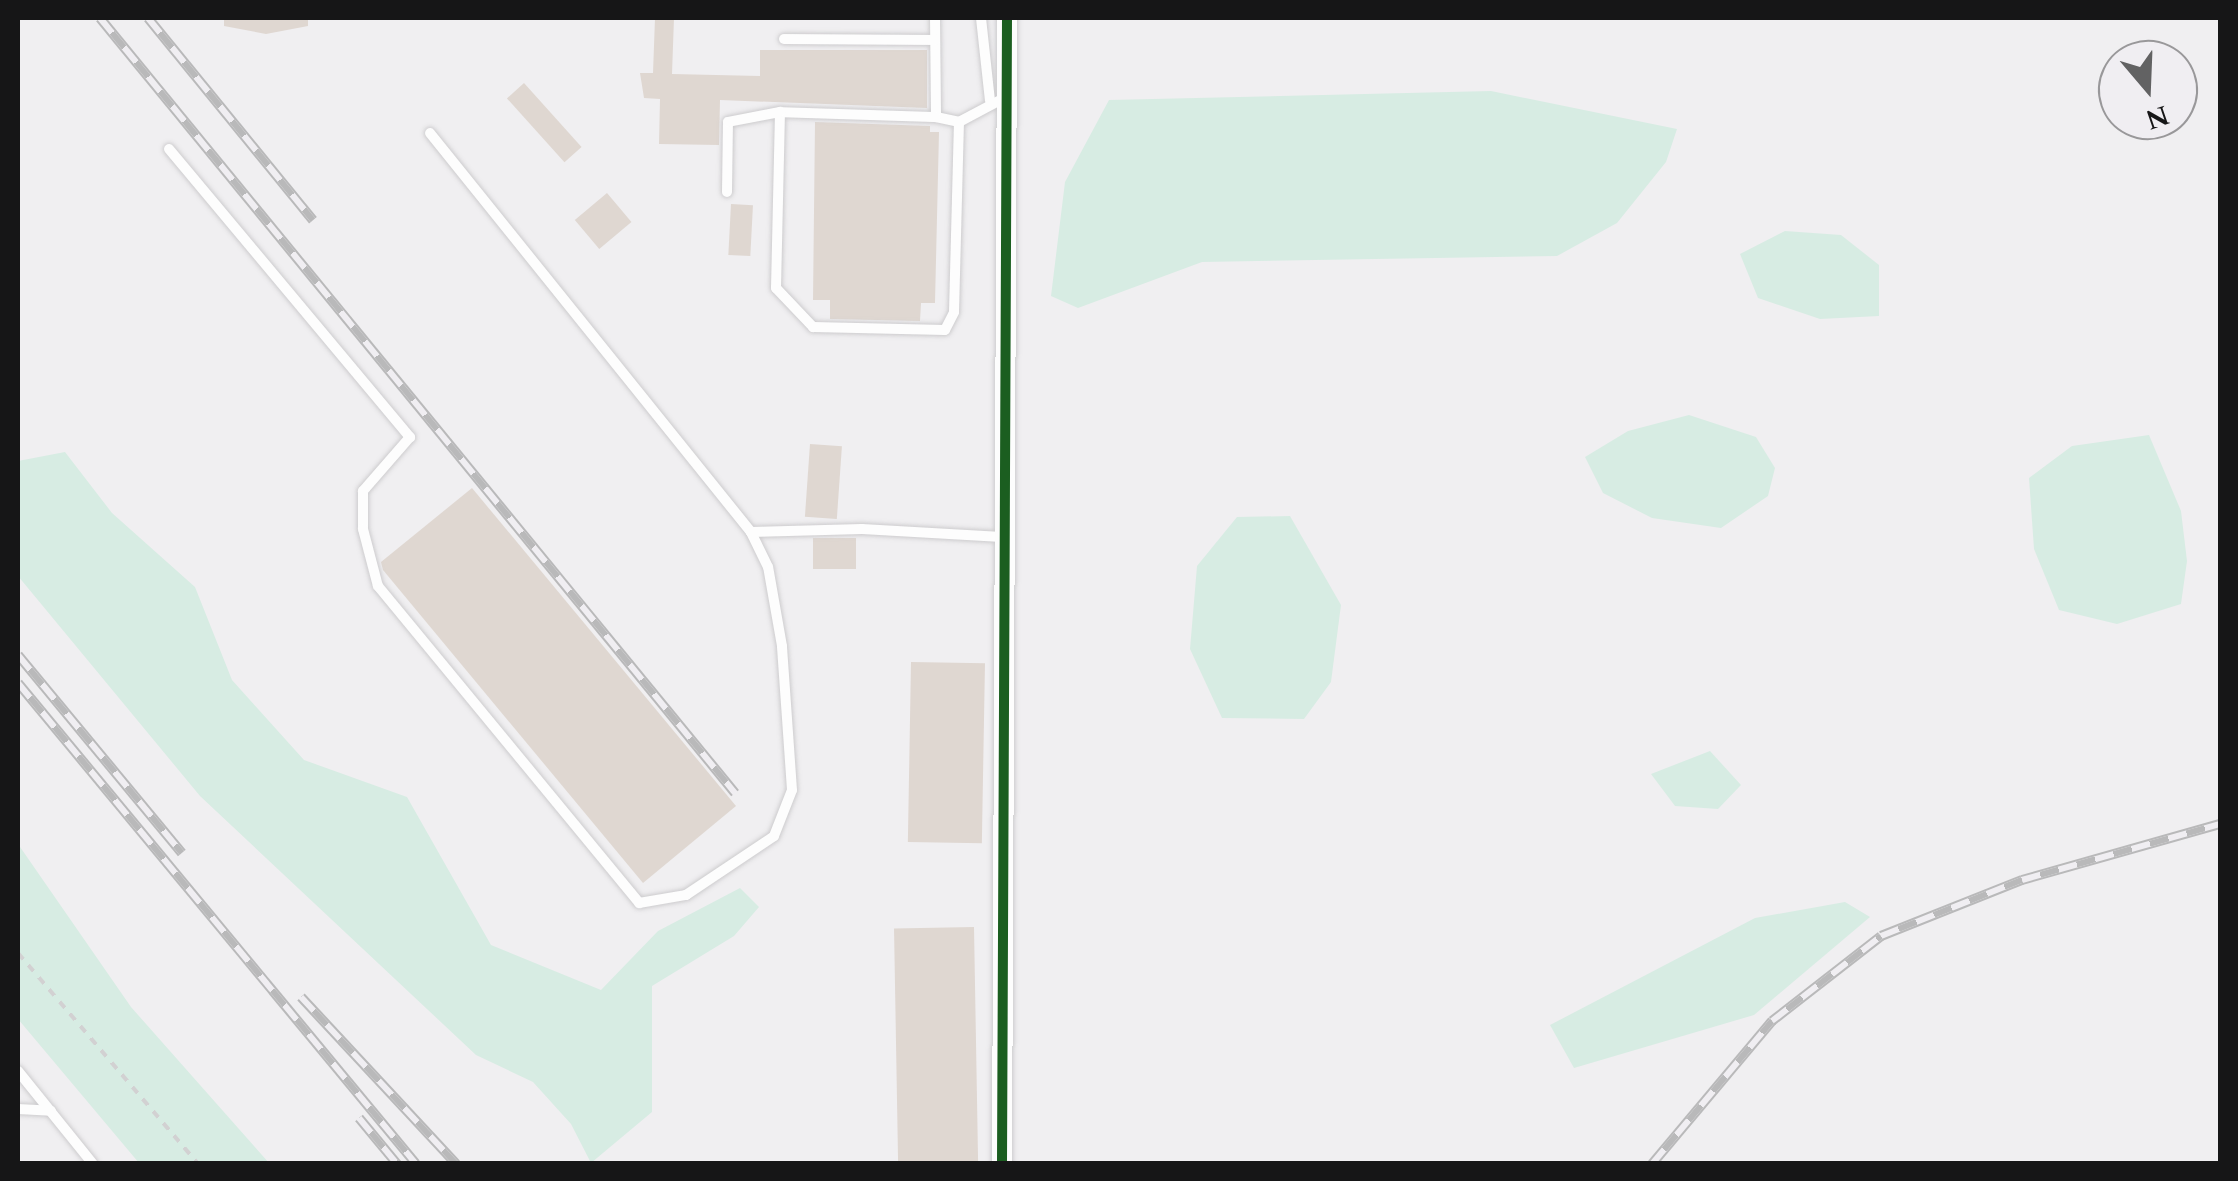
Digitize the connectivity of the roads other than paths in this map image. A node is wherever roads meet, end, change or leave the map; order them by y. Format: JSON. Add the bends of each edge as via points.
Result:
{"nodes":[{"id":1,"x":936,"y":18,"type":"edge"},
{"id":2,"x":980,"y":18,"type":"edge"},
{"id":3,"x":1007,"y":18,"type":"edge"},
{"id":4,"x":784,"y":40,"type":"dead end"},
{"id":5,"x":935,"y":40,"type":"junction"},
{"id":6,"x":998,"y":99,"type":"junction"},
{"id":7,"x":780,"y":112,"type":"junction"},
{"id":8,"x":936,"y":116,"type":"junction"},
{"id":9,"x":960,"y":122,"type":"junction"},
{"id":10,"x":430,"y":133,"type":"dead end"},
{"id":11,"x":169,"y":149,"type":"dead end"},
{"id":12,"x":727,"y":192,"type":"dead end"},
{"id":13,"x":752,"y":532,"type":"junction"},
{"id":14,"x":1002,"y":537,"type":"junction"},
{"id":15,"x":18,"y":1072,"type":"edge"},
{"id":16,"x":18,"y":1110,"type":"edge"},
{"id":17,"x":51,"y":1111,"type":"junction"},
{"id":18,"x":93,"y":1164,"type":"edge"},
{"id":19,"x":1002,"y":1164,"type":"edge"}],
"edges":[{"from":1,"to":5,"type":"lane"},
{"from":2,"to":6,"type":"lane"},
{"from":3,"to":6,"type":"street"},
{"from":4,"to":5,"type":"lane"},
{"from":5,"to":8,"type":"lane"},
{"from":6,"to":9,"type":"lane"},
{"from":6,"to":14,"type":"street"},
{"from":7,"to":8,"type":"lane"},
{"from":7,"to":9,"type":"lane","via":[[776,288],[814,327],[945,330],[954,312]]},
{"from":7,"to":12,"type":"lane","via":[[728,122]]},
{"from":8,"to":9,"type":"lane"},
{"from":10,"to":13,"type":"lane"},
{"from":11,"to":13,"type":"lane","via":[[410,437],[362,491],[363,529],[378,586],[639,903],[686,895],[752,856],[774,836],[792,790],[782,646],[768,567]]},
{"from":13,"to":14,"type":"lane","via":[[862,528]]},
{"from":14,"to":19,"type":"street"},
{"from":15,"to":17,"type":"lane"},
{"from":16,"to":17,"type":"lane"},
{"from":17,"to":18,"type":"lane"}]}
